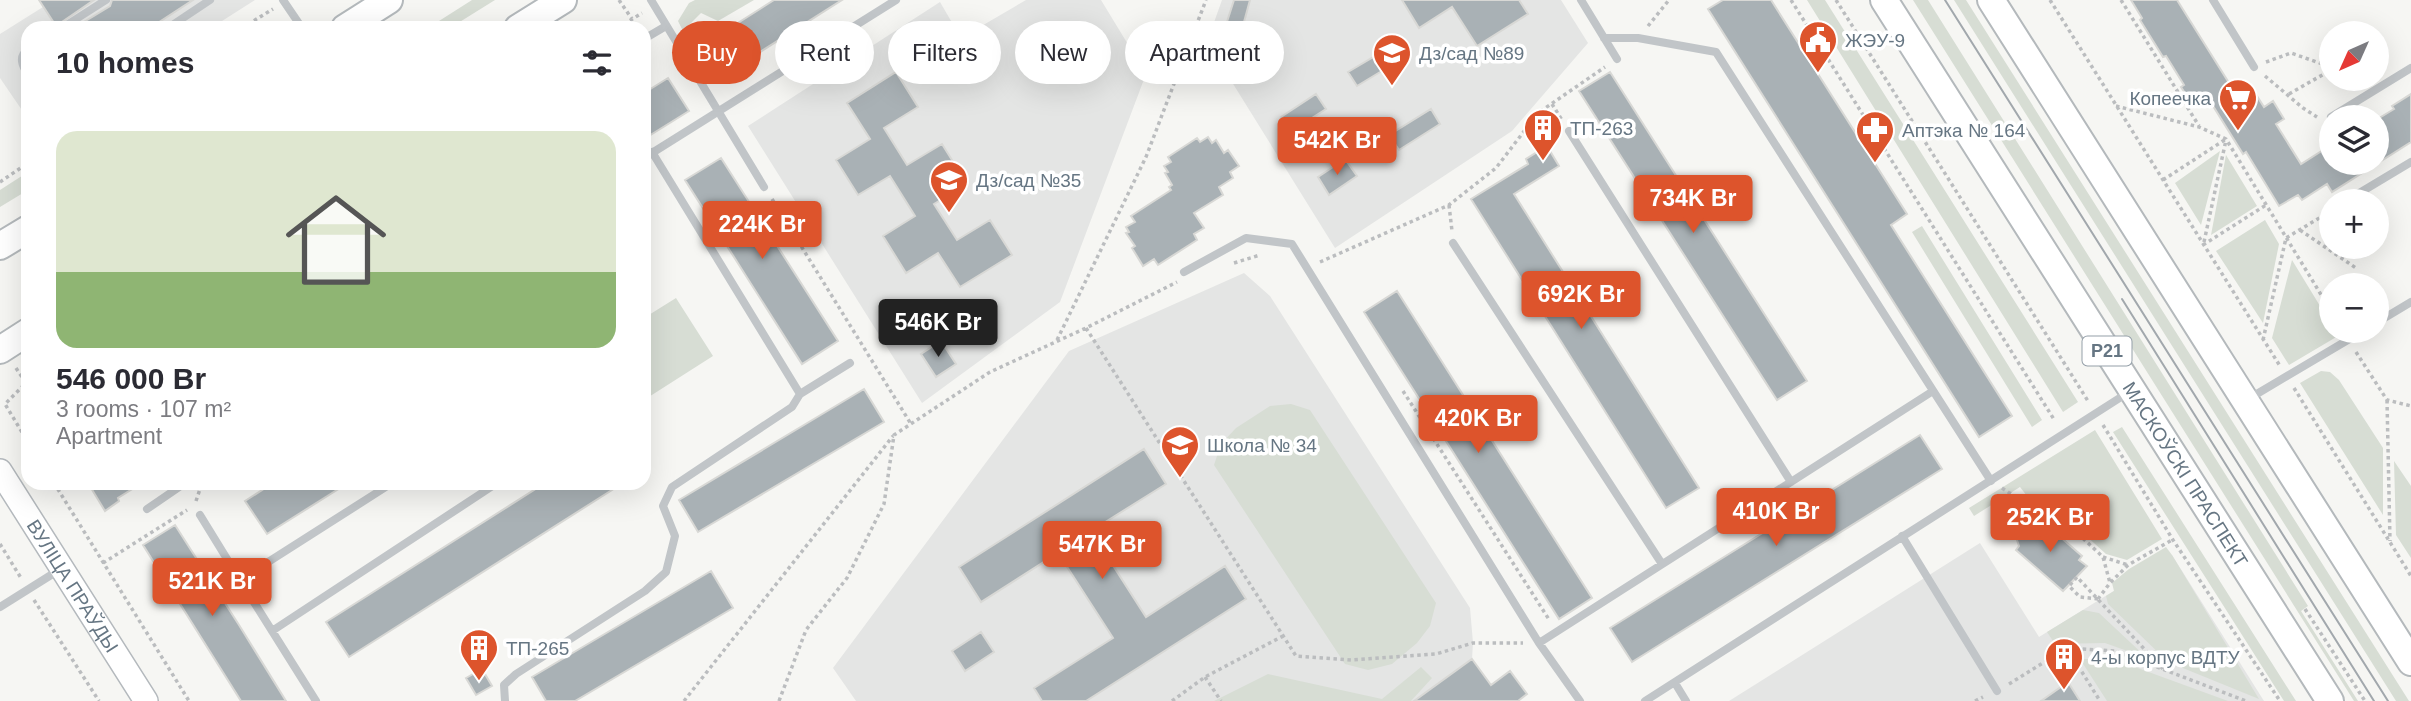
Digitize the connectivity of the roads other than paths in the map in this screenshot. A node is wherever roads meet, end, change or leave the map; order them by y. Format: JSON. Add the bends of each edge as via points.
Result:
{"nodes":[{"id":1,"x":106,"y":0,"type":"edge"},
{"id":2,"x":210,"y":0,"type":"edge"},
{"id":3,"x":389,"y":0,"type":"edge"},
{"id":4,"x":563,"y":0,"type":"edge"},
{"id":5,"x":896,"y":0,"type":"edge"},
{"id":6,"x":1581,"y":0,"type":"edge"},
{"id":7,"x":1884,"y":0,"type":"edge"},
{"id":8,"x":1991,"y":0,"type":"edge"},
{"id":9,"x":2213,"y":0,"type":"edge"},
{"id":10,"x":284,"y":1,"type":"edge"},
{"id":11,"x":652,"y":2,"type":"edge"},
{"id":12,"x":73,"y":21,"type":"edge"},
{"id":13,"x":178,"y":21,"type":"edge"},
{"id":14,"x":297,"y":21,"type":"edge"},
{"id":15,"x":356,"y":21,"type":"edge"},
{"id":16,"x":529,"y":21,"type":"edge"},
{"id":17,"x":666,"y":26,"type":"junction"},
{"id":18,"x":651,"y":35,"type":"edge"},
{"id":19,"x":1604,"y":38,"type":"junction"},
{"id":20,"x":1617,"y":59,"type":"road end"},
{"id":21,"x":2254,"y":67,"type":"road end"},
{"id":22,"x":2411,"y":68,"type":"edge"},
{"id":23,"x":2352,"y":105,"type":"edge"},
{"id":24,"x":718,"y":111,"type":"junction"},
{"id":25,"x":1569,"y":131,"type":"dead end"},
{"id":26,"x":652,"y":152,"type":"joint"},
{"id":27,"x":2411,"y":162,"type":"edge"},
{"id":28,"x":764,"y":187,"type":"road end"},
{"id":29,"x":2366,"y":189,"type":"edge"},
{"id":30,"x":21,"y":233,"type":"edge"},
{"id":31,"x":1453,"y":243,"type":"road end"},
{"id":32,"x":0,"y":246,"type":"edge"},
{"id":33,"x":1182,"y":276,"type":"road end"},
{"id":34,"x":2411,"y":302,"type":"edge"},
{"id":35,"x":2389,"y":315,"type":"edge"},
{"id":36,"x":21,"y":341,"type":"edge"},
{"id":37,"x":2343,"y":343,"type":"edge"},
{"id":38,"x":8,"y":359,"type":"edge"},
{"id":39,"x":850,"y":363,"type":"dead end"},
{"id":40,"x":2132,"y":390,"type":"junction"},
{"id":41,"x":1933,"y":391,"type":"junction"},
{"id":42,"x":800,"y":394,"type":"junction"},
{"id":43,"x":2245,"y":402,"type":"junction"},
{"id":44,"x":0,"y":471,"type":"edge"},
{"id":45,"x":1991,"y":481,"type":"junction"},
{"id":46,"x":1791,"y":482,"type":"junction"},
{"id":47,"x":175,"y":490,"type":"edge"},
{"id":48,"x":381,"y":490,"type":"edge"},
{"id":49,"x":486,"y":490,"type":"edge"},
{"id":50,"x":147,"y":509,"type":"dead end"},
{"id":51,"x":200,"y":515,"type":"dead end"},
{"id":52,"x":1902,"y":536,"type":"junction"},
{"id":53,"x":1662,"y":564,"type":"junction"},
{"id":54,"x":61,"y":569,"type":"junction"},
{"id":55,"x":240,"y":580,"type":"junction"},
{"id":56,"x":0,"y":607,"type":"edge"},
{"id":57,"x":272,"y":631,"type":"junction"},
{"id":58,"x":1539,"y":643,"type":"junction"},
{"id":59,"x":2411,"y":662,"type":"edge"},
{"id":60,"x":1675,"y":683,"type":"junction"},
{"id":61,"x":1997,"y":691,"type":"road end"},
{"id":62,"x":146,"y":701,"type":"edge"},
{"id":63,"x":316,"y":701,"type":"edge"},
{"id":64,"x":505,"y":701,"type":"edge"},
{"id":65,"x":1580,"y":701,"type":"edge"},
{"id":66,"x":1645,"y":701,"type":"edge"},
{"id":67,"x":1686,"y":701,"type":"edge"},
{"id":68,"x":2330,"y":701,"type":"edge"}],
"edges":[{"from":1,"to":12,"type":"lane"},
{"from":2,"to":13,"type":"lane"},
{"from":3,"to":15,"type":"main road"},
{"from":4,"to":16,"type":"main road"},
{"from":5,"to":24,"type":"lane"},
{"from":6,"to":19,"type":"lane"},
{"from":7,"to":40,"type":"main road","name":"МАСКОЎСКІ ПРАСПЕКТ","number":"Р21"},
{"from":8,"to":43,"type":"main road"},
{"from":9,"to":21,"type":"lane"},
{"from":10,"to":14,"type":"lane"},
{"from":11,"to":17,"type":"lane"},
{"from":17,"to":18,"type":"lane"},
{"from":17,"to":24,"type":"lane"},
{"from":19,"to":20,"type":"lane"},
{"from":19,"to":41,"type":"lane","via":[[1638,38],[1716,52]]},
{"from":22,"to":23,"type":"lane"},
{"from":24,"to":26,"type":"lane"},
{"from":24,"to":28,"type":"lane"},
{"from":25,"to":46,"type":"lane"},
{"from":26,"to":42,"type":"lane"},
{"from":27,"to":29,"type":"lane"},
{"from":30,"to":32,"type":"main road"},
{"from":31,"to":53,"type":"lane"},
{"from":33,"to":58,"type":"lane","via":[[1246,238],[1292,244]]},
{"from":34,"to":35,"type":"lane"},
{"from":36,"to":38,"type":"main road"},
{"from":37,"to":43,"type":"lane"},
{"from":39,"to":42,"type":"lane"},
{"from":40,"to":45,"type":"lane"},
{"from":40,"to":68,"type":"main road","name":"МАСКОЎСКІ ПРАСПЕКТ","number":"Р21"},
{"from":41,"to":45,"type":"lane"},
{"from":41,"to":46,"type":"lane"},
{"from":42,"to":64,"type":"lane","via":[[792,407],[672,487],[663,506],[676,536],[666,572],[645,592],[516,674],[504,685]]},
{"from":43,"to":59,"type":"main road"},
{"from":44,"to":54,"type":"main road","name":"ВУЛІЦА ПРАЎДЫ"},
{"from":45,"to":52,"type":"lane"},
{"from":46,"to":53,"type":"lane"},
{"from":47,"to":50,"type":"lane"},
{"from":48,"to":55,"type":"lane"},
{"from":49,"to":57,"type":"lane"},
{"from":51,"to":55,"type":"lane"},
{"from":52,"to":60,"type":"lane"},
{"from":52,"to":61,"type":"lane"},
{"from":53,"to":58,"type":"lane"},
{"from":54,"to":56,"type":"lane"},
{"from":54,"to":62,"type":"main road","name":"ВУЛІЦА ПРАЎДЫ"},
{"from":55,"to":57,"type":"lane"},
{"from":57,"to":63,"type":"lane"},
{"from":58,"to":65,"type":"lane"},
{"from":60,"to":66,"type":"lane"},
{"from":60,"to":67,"type":"lane"}]}
